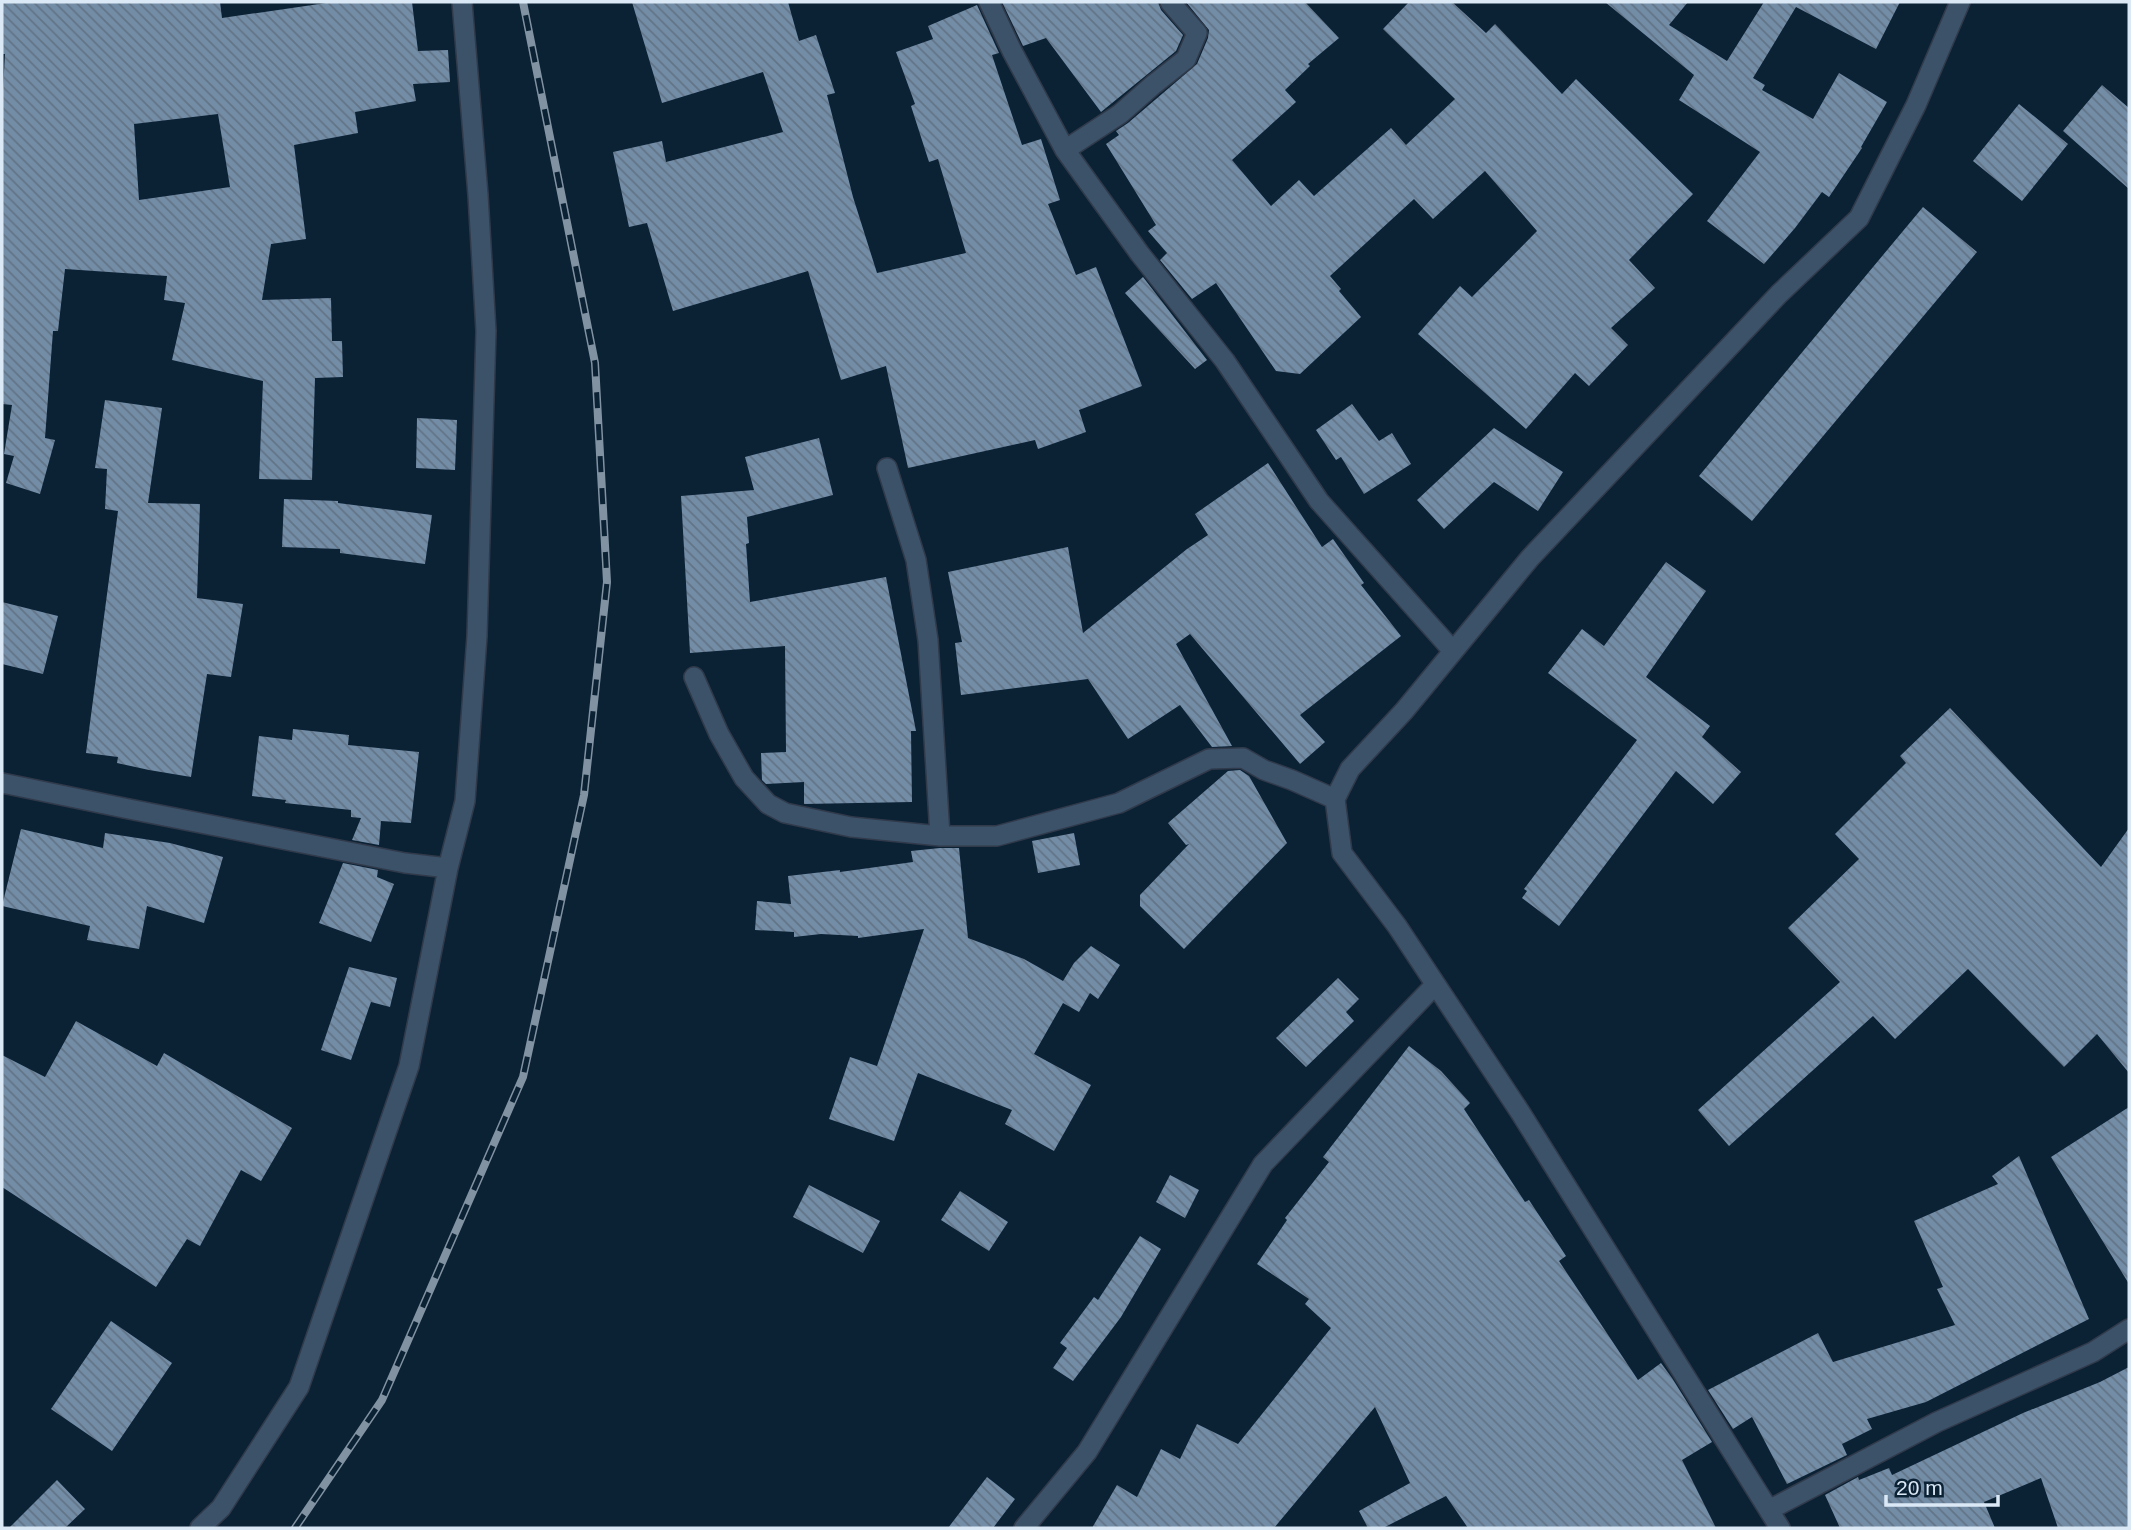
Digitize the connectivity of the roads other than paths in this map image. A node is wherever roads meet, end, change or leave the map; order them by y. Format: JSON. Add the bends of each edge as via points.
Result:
{"nodes":[{"id":1,"x":462,"y":2,"type":"edge"},
{"id":2,"x":989,"y":2,"type":"edge"},
{"id":3,"x":1170,"y":2,"type":"edge"},
{"id":4,"x":1960,"y":2,"type":"edge"},
{"id":5,"x":1065,"y":150,"type":"junction"},
{"id":6,"x":887,"y":468,"type":"dead end"},
{"id":7,"x":1453,"y":651,"type":"junction"},
{"id":8,"x":694,"y":677,"type":"dead end"},
{"id":9,"x":2,"y":783,"type":"edge"},
{"id":10,"x":1335,"y":799,"type":"junction"},
{"id":11,"x":940,"y":836,"type":"junction"},
{"id":12,"x":448,"y":868,"type":"junction"},
{"id":13,"x":1435,"y":985,"type":"junction"},
{"id":14,"x":2129,"y":1329,"type":"edge"},
{"id":15,"x":1769,"y":1510,"type":"junction"},
{"id":16,"x":200,"y":1528,"type":"edge"},
{"id":17,"x":1024,"y":1528,"type":"edge"},
{"id":18,"x":1780,"y":1528,"type":"edge"}],
"edges":[{"from":1,"to":12,"type":"street","via":[[486,331],[475,663],[465,801]]},
{"from":2,"to":5,"type":"street"},
{"from":3,"to":5,"type":"street","via":[[1198,33],[1186,59],[1120,114]]},
{"from":4,"to":7,"type":"street","via":[[1916,105],[1859,218],[1779,294],[1565,520]]},
{"from":5,"to":7,"type":"street","via":[[1225,361],[1320,500]]},
{"from":6,"to":11,"type":"street","via":[[916,560],[928,640]]},
{"from":7,"to":10,"type":"street","via":[[1350,769]]},
{"from":8,"to":11,"type":"street","via":[[744,778],[768,804],[785,813],[851,827]]},
{"from":9,"to":12,"type":"street"},
{"from":10,"to":11,"type":"street","via":[[1243,758],[1209,759],[1119,803],[997,836]]},
{"from":10,"to":13,"type":"street","via":[[1342,853]]},
{"from":12,"to":16,"type":"street","via":[[409,1066],[299,1387],[220,1508]]},
{"from":13,"to":15,"type":"street","via":[[1520,1112]]},
{"from":13,"to":17,"type":"street","via":[[1263,1164],[1087,1452]]},
{"from":14,"to":15,"type":"street","via":[[2093,1352],[1937,1422]]},
{"from":15,"to":18,"type":"street"}]}
